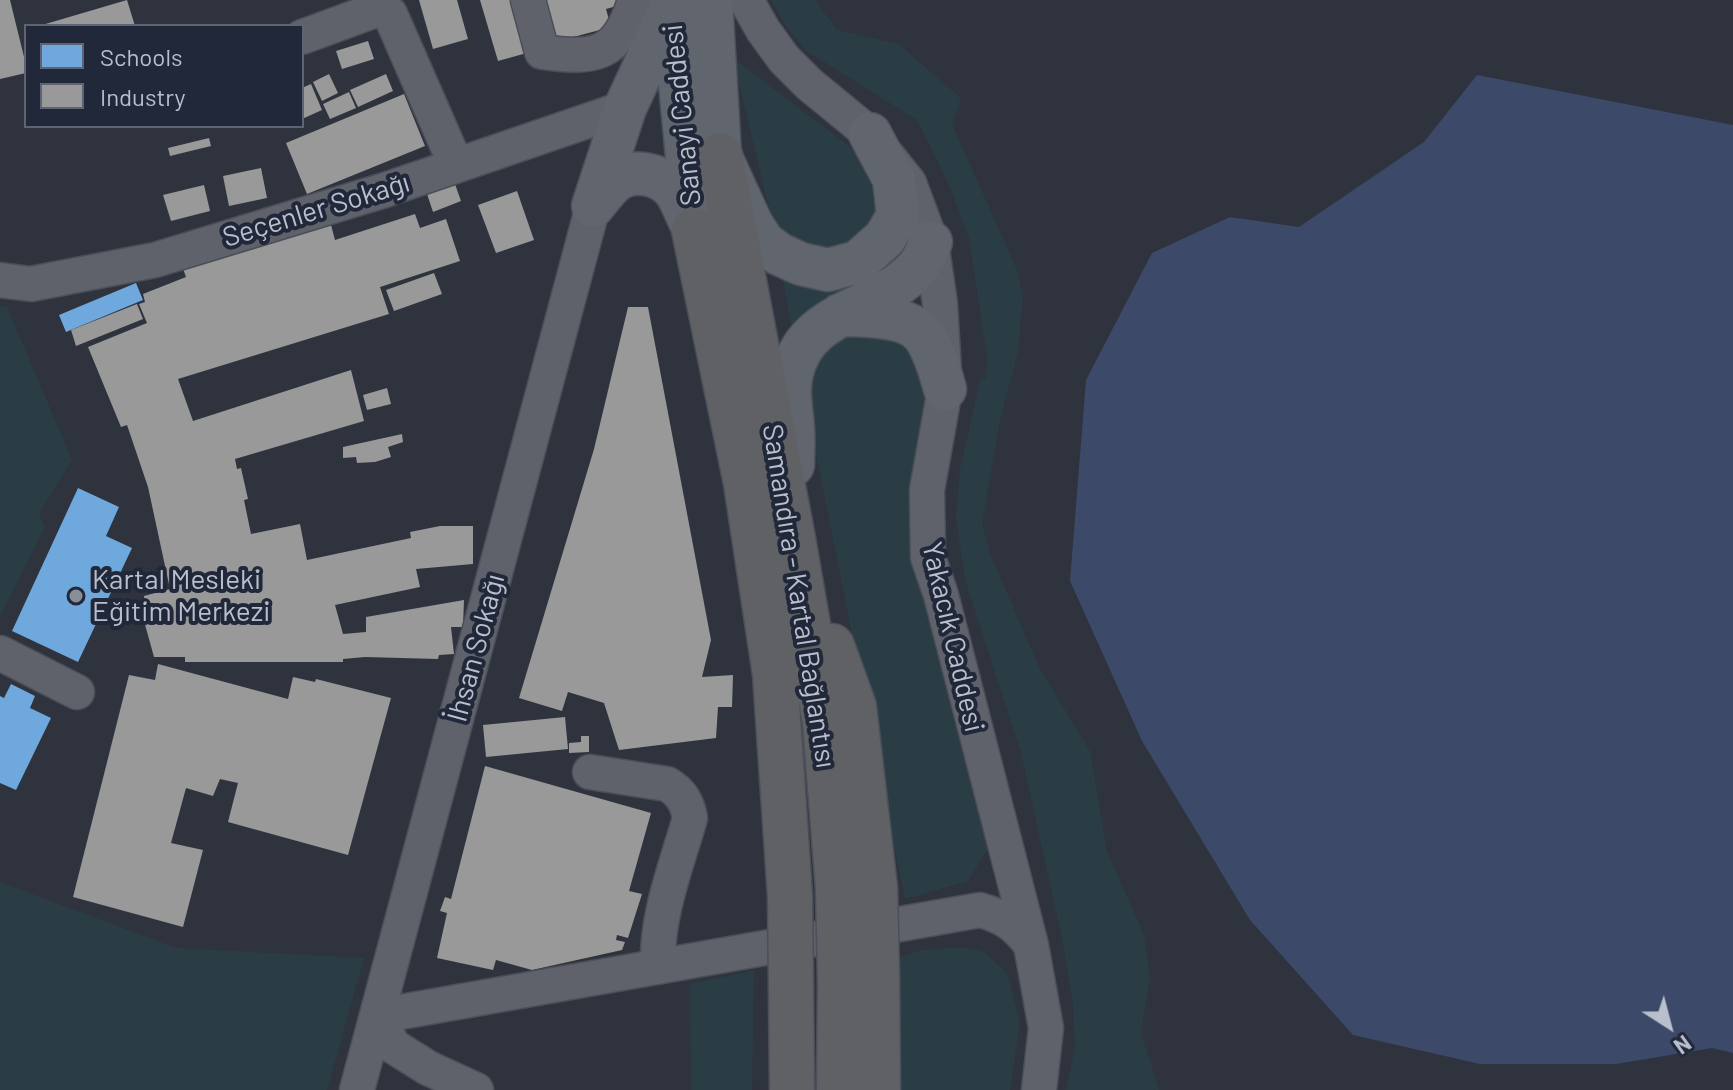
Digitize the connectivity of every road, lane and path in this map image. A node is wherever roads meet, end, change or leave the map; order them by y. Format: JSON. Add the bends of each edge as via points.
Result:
{"nodes":[{"id":1,"x":528,"y":0,"type":"edge"},
{"id":2,"x":705,"y":2,"type":"edge"},
{"id":3,"x":304,"y":36,"type":"edge"},
{"id":4,"x":625,"y":108,"type":"junction"},
{"id":5,"x":870,"y":134,"type":"junction"},
{"id":6,"x":720,"y":155,"type":"junction"},
{"id":7,"x":456,"y":165,"type":"junction"},
{"id":8,"x":593,"y":206,"type":"junction"},
{"id":9,"x":694,"y":230,"type":"junction"},
{"id":10,"x":931,"y":242,"type":"junction"},
{"id":11,"x":10,"y":284,"type":"edge"},
{"id":12,"x":840,"y":315,"type":"junction"},
{"id":13,"x":945,"y":389,"type":"junction"},
{"id":14,"x":793,"y":539,"type":"junction"},
{"id":15,"x":0,"y":653,"type":"edge"},
{"id":16,"x":77,"y":692,"type":"dead end"},
{"id":17,"x":590,"y":772,"type":"dead end"},
{"id":18,"x":1003,"y":837,"type":"junction"},
{"id":19,"x":951,"y":915,"type":"junction"},
{"id":20,"x":1031,"y":945,"type":"junction"},
{"id":21,"x":658,"y":967,"type":"junction"},
{"id":22,"x":858,"y":978,"type":"junction"},
{"id":23,"x":378,"y":1016,"type":"junction"},
{"id":24,"x":357,"y":1090,"type":"edge"},
{"id":25,"x":476,"y":1090,"type":"edge"},
{"id":26,"x":792,"y":1090,"type":"edge"},
{"id":27,"x":839,"y":1090,"type":"edge"},
{"id":28,"x":878,"y":1090,"type":"edge"},
{"id":29,"x":1039,"y":1090,"type":"edge"}],
"edges":[{"from":1,"to":2,"type":"street","via":[[542,52],[577,57],[599,52],[629,21]]},
{"from":2,"to":4,"type":"main road"},
{"from":2,"to":5,"type":"street","name":"Yakacık Caddesi","via":[[763,30],[809,84]]},
{"from":2,"to":6,"type":"main road","name":"Sanayi Caddesi"},
{"from":2,"to":9,"type":"main road","name":"Sanayi Caddesi"},
{"from":3,"to":7,"type":"street","via":[[380,9],[390,14]]},
{"from":4,"to":7,"type":"street","name":"Seçenler Sokağı"},
{"from":4,"to":8,"type":"main road"},
{"from":5,"to":6,"type":"main road","via":[[894,179],[898,216],[885,238],[858,262],[828,270],[801,264],[764,243]]},
{"from":5,"to":10,"type":"street","name":"Yakacık Caddesi","via":[[909,183]]},
{"from":6,"to":14,"type":"highway","name":"Samandıra - Kartal Bağlantısı"},
{"from":7,"to":11,"type":"street","name":"Seçenler Sokağı","via":[[155,260]]},
{"from":8,"to":9,"type":"main road","via":[[616,180],[647,174],[674,191]]},
{"from":8,"to":23,"type":"street","name":"İhsan Sokağı"},
{"from":9,"to":26,"type":"highway","name":"Samandıra - Kartal Bağlantısı","bridge":true,"via":[[746,483],[775,674],[790,896]]},
{"from":10,"to":12,"type":"main road","via":[[917,268],[889,291]]},
{"from":10,"to":13,"type":"street","name":"Yakacık Caddesi"},
{"from":12,"to":13,"type":"main road","via":[[879,315],[923,333]]},
{"from":12,"to":14,"type":"main road","via":[[801,347],[792,372]]},
{"from":13,"to":18,"type":"street","name":"Yakacık Caddesi","via":[[927,490],[928,557]]},
{"from":14,"to":22,"type":"highway","name":"Samandıra - Kartal Bağlantısı","bridge":true,"via":[[854,707]]},
{"from":15,"to":16,"type":"street"},
{"from":17,"to":21,"type":"street","via":[[667,784],[688,807],[690,818],[662,913]]},
{"from":18,"to":19,"type":"street","via":[[1001,871],[991,889]]},
{"from":18,"to":20,"type":"street","name":"Yakacık Caddesi"},
{"from":19,"to":20,"type":"street","via":[[980,910],[1000,915]]},
{"from":19,"to":21,"type":"street"},
{"from":20,"to":29,"type":"street","name":"Yakacık Caddesi","via":[[1046,1028]]},
{"from":21,"to":23,"type":"street"},
{"from":22,"to":27,"type":"highway"},
{"from":22,"to":28,"type":"highway"},
{"from":23,"to":24,"type":"street","name":"İhsan Sokağı"},
{"from":23,"to":25,"type":"street","via":[[393,1046]]}]}
